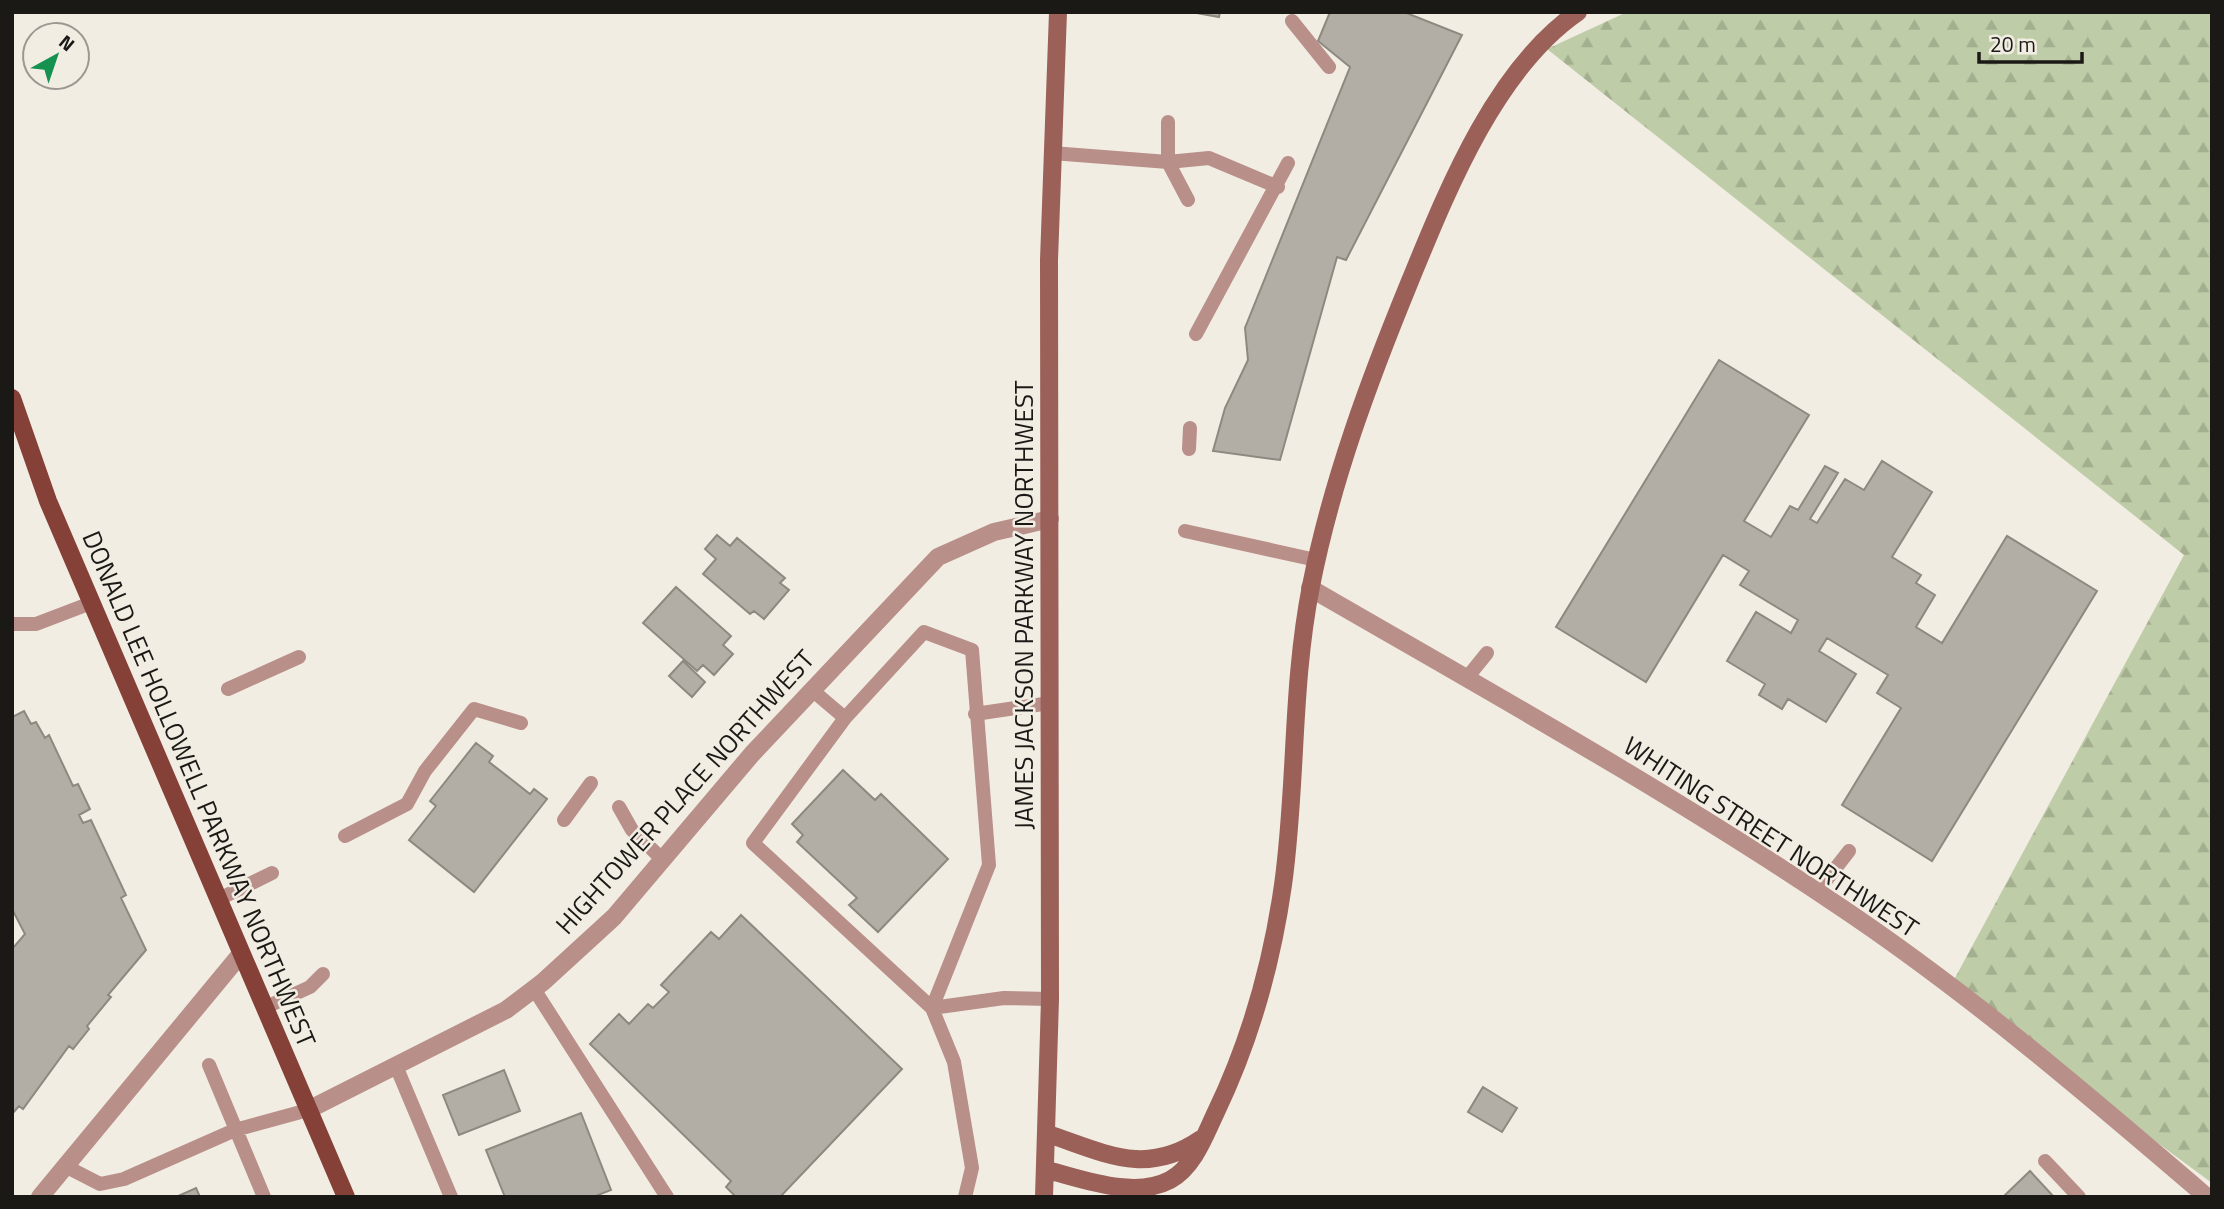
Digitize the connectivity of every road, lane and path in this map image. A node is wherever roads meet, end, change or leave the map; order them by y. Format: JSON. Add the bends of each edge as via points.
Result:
{"nodes":[{"id":1,"x":1058,"y":12,"type":"edge"},
{"id":2,"x":1578,"y":12,"type":"edge"},
{"id":3,"x":1292,"y":21,"type":"dead end"},
{"id":4,"x":1329,"y":67,"type":"dead end"},
{"id":5,"x":1168,"y":122,"type":"dead end"},
{"id":6,"x":1052,"y":153,"type":"junction"},
{"id":7,"x":1168,"y":162,"type":"junction"},
{"id":8,"x":1288,"y":163,"type":"dead end"},
{"id":9,"x":1278,"y":187,"type":"junction"},
{"id":10,"x":1188,"y":200,"type":"dead end"},
{"id":11,"x":1196,"y":334,"type":"dead end"},
{"id":12,"x":12,"y":398,"type":"edge"},
{"id":13,"x":1190,"y":428,"type":"dead end"},
{"id":14,"x":1189,"y":449,"type":"dead end"},
{"id":15,"x":1050,"y":519,"type":"junction"},
{"id":16,"x":1185,"y":531,"type":"dead end"},
{"id":17,"x":1316,"y":560,"type":"junction"},
{"id":18,"x":1310,"y":587,"type":"junction"},
{"id":19,"x":91,"y":603,"type":"junction"},
{"id":20,"x":12,"y":624,"type":"edge"},
{"id":21,"x":1487,"y":653,"type":"dead end"},
{"id":22,"x":299,"y":657,"type":"dead end"},
{"id":23,"x":1466,"y":679,"type":"junction"},
{"id":24,"x":228,"y":689,"type":"dead end"},
{"id":25,"x":812,"y":690,"type":"junction"},
{"id":26,"x":1050,"y":704,"type":"junction"},
{"id":27,"x":975,"y":714,"type":"junction"},
{"id":28,"x":845,"y":718,"type":"junction"},
{"id":29,"x":521,"y":723,"type":"dead end"},
{"id":30,"x":591,"y":783,"type":"dead end"},
{"id":31,"x":619,"y":807,"type":"dead end"},
{"id":32,"x":564,"y":820,"type":"dead end"},
{"id":33,"x":345,"y":836,"type":"dead end"},
{"id":34,"x":1849,"y":851,"type":"dead end"},
{"id":35,"x":662,"y":859,"type":"junction"},
{"id":36,"x":272,"y":873,"type":"dead end"},
{"id":37,"x":1817,"y":892,"type":"junction"},
{"id":38,"x":217,"y":900,"type":"junction"},
{"id":39,"x":240,"y":955,"type":"junction"},
{"id":40,"x":323,"y":974,"type":"dead end"},
{"id":41,"x":534,"y":989,"type":"junction"},
{"id":42,"x":1050,"y":999,"type":"junction"},
{"id":43,"x":264,"y":1008,"type":"junction"},
{"id":44,"x":932,"y":1009,"type":"junction"},
{"id":45,"x":209,"y":1065,"type":"dead end"},
{"id":46,"x":396,"y":1066,"type":"junction"},
{"id":47,"x":308,"y":1110,"type":"junction"},
{"id":48,"x":235,"y":1130,"type":"junction"},
{"id":49,"x":1048,"y":1134,"type":"junction"},
{"id":50,"x":1204,"y":1137,"type":"junction"},
{"id":51,"x":2045,"y":1161,"type":"dead end"},
{"id":52,"x":1191,"y":1162,"type":"junction"},
{"id":53,"x":65,"y":1167,"type":"junction"},
{"id":54,"x":1047,"y":1170,"type":"junction"},
{"id":55,"x":40,"y":1197,"type":"edge"},
{"id":56,"x":264,"y":1197,"type":"edge"},
{"id":57,"x":346,"y":1197,"type":"edge"},
{"id":58,"x":451,"y":1197,"type":"edge"},
{"id":59,"x":667,"y":1197,"type":"edge"},
{"id":60,"x":965,"y":1197,"type":"edge"},
{"id":61,"x":1044,"y":1197,"type":"edge"},
{"id":62,"x":1172,"y":1197,"type":"edge"},
{"id":63,"x":2079,"y":1197,"type":"edge"},
{"id":64,"x":2207,"y":1197,"type":"edge"}],
"edges":[{"from":1,"to":6,"type":"street","name":"JAMES JACKSON PARKWAY NORTHWEST"},
{"from":2,"to":17,"type":"street","via":[[1527,60],[1469,151],[1368,384]]},
{"from":3,"to":4,"type":"lane"},
{"from":5,"to":7,"type":"lane"},
{"from":6,"to":7,"type":"lane"},
{"from":6,"to":15,"type":"street","name":"JAMES JACKSON PARKWAY NORTHWEST"},
{"from":7,"to":9,"type":"lane","via":[[1209,158]]},
{"from":7,"to":10,"type":"lane"},
{"from":8,"to":9,"type":"lane"},
{"from":9,"to":11,"type":"lane"},
{"from":12,"to":19,"type":"main road","name":"DONALD LEE HOLLOWELL PARKWAY NORTHWEST"},
{"from":13,"to":14,"type":"lane"},
{"from":15,"to":25,"type":"street","name":"HIGHTOWER PLACE NORTHWEST","via":[[994,532],[938,557]]},
{"from":15,"to":26,"type":"street","name":"JAMES JACKSON PARKWAY NORTHWEST"},
{"from":16,"to":17,"type":"lane"},
{"from":17,"to":18,"type":"street"},
{"from":18,"to":23,"type":"street","name":"WHITING STREET NORTHWEST"},
{"from":18,"to":50,"type":"street","via":[[1299,658],[1283,883],[1252,1021]]},
{"from":19,"to":20,"type":"lane","via":[[36,624]]},
{"from":19,"to":38,"type":"main road","name":"DONALD LEE HOLLOWELL PARKWAY NORTHWEST"},
{"from":21,"to":23,"type":"lane"},
{"from":22,"to":24,"type":"lane"},
{"from":23,"to":37,"type":"street","name":"WHITING STREET NORTHWEST","via":[[1715,826]]},
{"from":25,"to":28,"type":"lane"},
{"from":25,"to":35,"type":"street","name":"HIGHTOWER PLACE NORTHWEST"},
{"from":26,"to":27,"type":"lane"},
{"from":26,"to":42,"type":"street","name":"JAMES JACKSON PARKWAY NORTHWEST"},
{"from":27,"to":28,"type":"lane","via":[[972,650],[925,632]]},
{"from":27,"to":44,"type":"lane","via":[[989,865]]},
{"from":28,"to":44,"type":"lane","via":[[753,843]]},
{"from":29,"to":33,"type":"lane","via":[[474,709],[425,771],[407,804]]},
{"from":30,"to":32,"type":"lane"},
{"from":31,"to":35,"type":"lane","via":[[632,830]]},
{"from":34,"to":37,"type":"lane"},
{"from":35,"to":41,"type":"street","name":"HIGHTOWER PLACE NORTHWEST","via":[[614,917]]},
{"from":36,"to":38,"type":"lane"},
{"from":37,"to":64,"type":"street","name":"WHITING STREET NORTHWEST","via":[[2043,1056]]},
{"from":38,"to":39,"type":"main road","name":"DONALD LEE HOLLOWELL PARKWAY NORTHWEST"},
{"from":39,"to":43,"type":"main road","name":"DONALD LEE HOLLOWELL PARKWAY NORTHWEST"},
{"from":39,"to":53,"type":"street"},
{"from":40,"to":43,"type":"lane","via":[[310,986]]},
{"from":41,"to":46,"type":"street","name":"HIGHTOWER PLACE NORTHWEST","via":[[506,1010]]},
{"from":41,"to":59,"type":"lane"},
{"from":42,"to":44,"type":"lane","via":[[1004,998]]},
{"from":42,"to":49,"type":"street","name":"JAMES JACKSON PARKWAY NORTHWEST"},
{"from":43,"to":47,"type":"main road","name":"DONALD LEE HOLLOWELL PARKWAY NORTHWEST"},
{"from":44,"to":60,"type":"lane","via":[[954,1062],[972,1168]]},
{"from":45,"to":48,"type":"lane"},
{"from":46,"to":47,"type":"street","name":"HIGHTOWER PLACE NORTHWEST"},
{"from":46,"to":58,"type":"lane"},
{"from":47,"to":48,"type":"lane"},
{"from":47,"to":57,"type":"main road","name":"DONALD LEE HOLLOWELL PARKWAY NORTHWEST"},
{"from":48,"to":53,"type":"lane","via":[[124,1179],[100,1184]]},
{"from":48,"to":56,"type":"lane"},
{"from":49,"to":50,"type":"street","via":[[1131,1161],[1155,1161],[1182,1153]]},
{"from":49,"to":54,"type":"street","name":"JAMES JACKSON PARKWAY NORTHWEST"},
{"from":50,"to":52,"type":"street"},
{"from":51,"to":63,"type":"lane"},
{"from":52,"to":54,"type":"street","via":[[1170,1180],[1145,1186],[1101,1184]]},
{"from":52,"to":62,"type":"street"},
{"from":53,"to":55,"type":"street"},
{"from":54,"to":61,"type":"street","name":"JAMES JACKSON PARKWAY NORTHWEST"}]}
